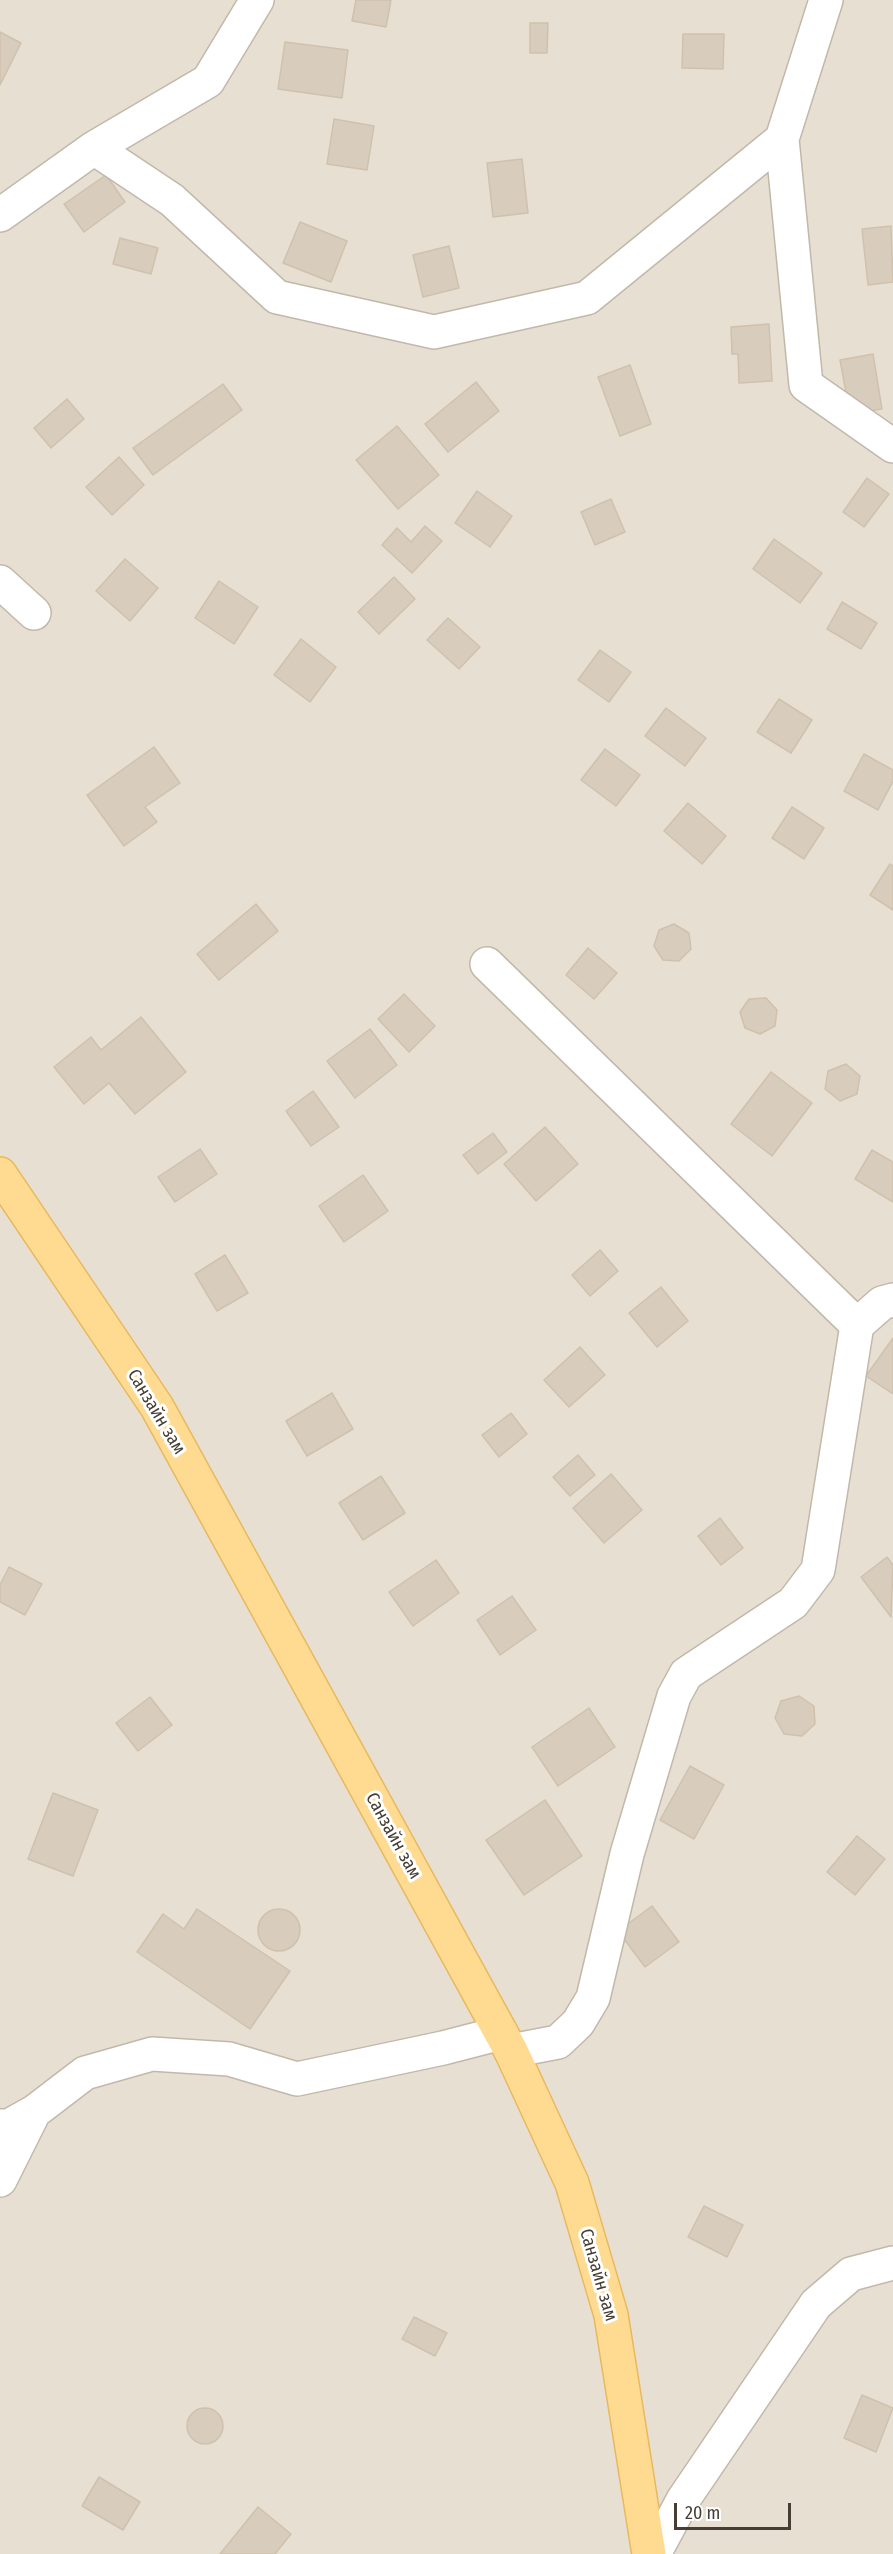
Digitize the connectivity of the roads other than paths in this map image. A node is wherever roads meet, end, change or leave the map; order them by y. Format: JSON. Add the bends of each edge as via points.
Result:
{"nodes":[{"id":1,"x":257,"y":0,"type":"edge"},
{"id":2,"x":826,"y":0,"type":"edge"},
{"id":3,"x":782,"y":139,"type":"junction"},
{"id":4,"x":94,"y":148,"type":"junction"},
{"id":5,"x":0,"y":214,"type":"edge"},
{"id":6,"x":893,"y":446,"type":"edge"},
{"id":7,"x":0,"y":582,"type":"edge"},
{"id":8,"x":34,"y":612,"type":"dead end"},
{"id":9,"x":487,"y":964,"type":"dead end"},
{"id":10,"x":0,"y":1174,"type":"edge"},
{"id":11,"x":893,"y":1300,"type":"edge"},
{"id":12,"x":857,"y":1325,"type":"junction"},
{"id":13,"x":506,"y":2042,"type":"junction"},
{"id":14,"x":34,"y":2112,"type":"junction"},
{"id":15,"x":0,"y":2126,"type":"edge"},
{"id":16,"x":0,"y":2180,"type":"edge"},
{"id":17,"x":893,"y":2263,"type":"edge"},
{"id":18,"x":649,"y":2554,"type":"edge"},
{"id":19,"x":654,"y":2554,"type":"edge"}],
"edges":[{"from":1,"to":4,"type":"street","via":[[208,81]]},
{"from":2,"to":3,"type":"street"},
{"from":3,"to":4,"type":"street","via":[[587,298],[434,332],[277,297],[172,200]]},
{"from":3,"to":6,"type":"street","via":[[806,385]]},
{"from":4,"to":5,"type":"street"},
{"from":7,"to":8,"type":"street"},
{"from":9,"to":12,"type":"street"},
{"from":10,"to":13,"type":"main road","name":"Санзайн зам","via":[[157,1407]]},
{"from":11,"to":12,"type":"street","via":[[882,1303]]},
{"from":12,"to":13,"type":"street","via":[[818,1570],[793,1603],[686,1674],[674,1696],[627,1854],[593,1998],[578,2023],[558,2042]]},
{"from":13,"to":14,"type":"street","via":[[443,2048],[297,2079],[229,2059],[152,2054],[85,2073]]},
{"from":13,"to":18,"type":"main road","name":"Санзайн зам","via":[[572,2183],[611,2314]]},
{"from":14,"to":15,"type":"street","via":[[9,2126]]},
{"from":14,"to":16,"type":"street"},
{"from":17,"to":19,"type":"street","via":[[851,2274],[816,2304],[683,2500]]}]}
